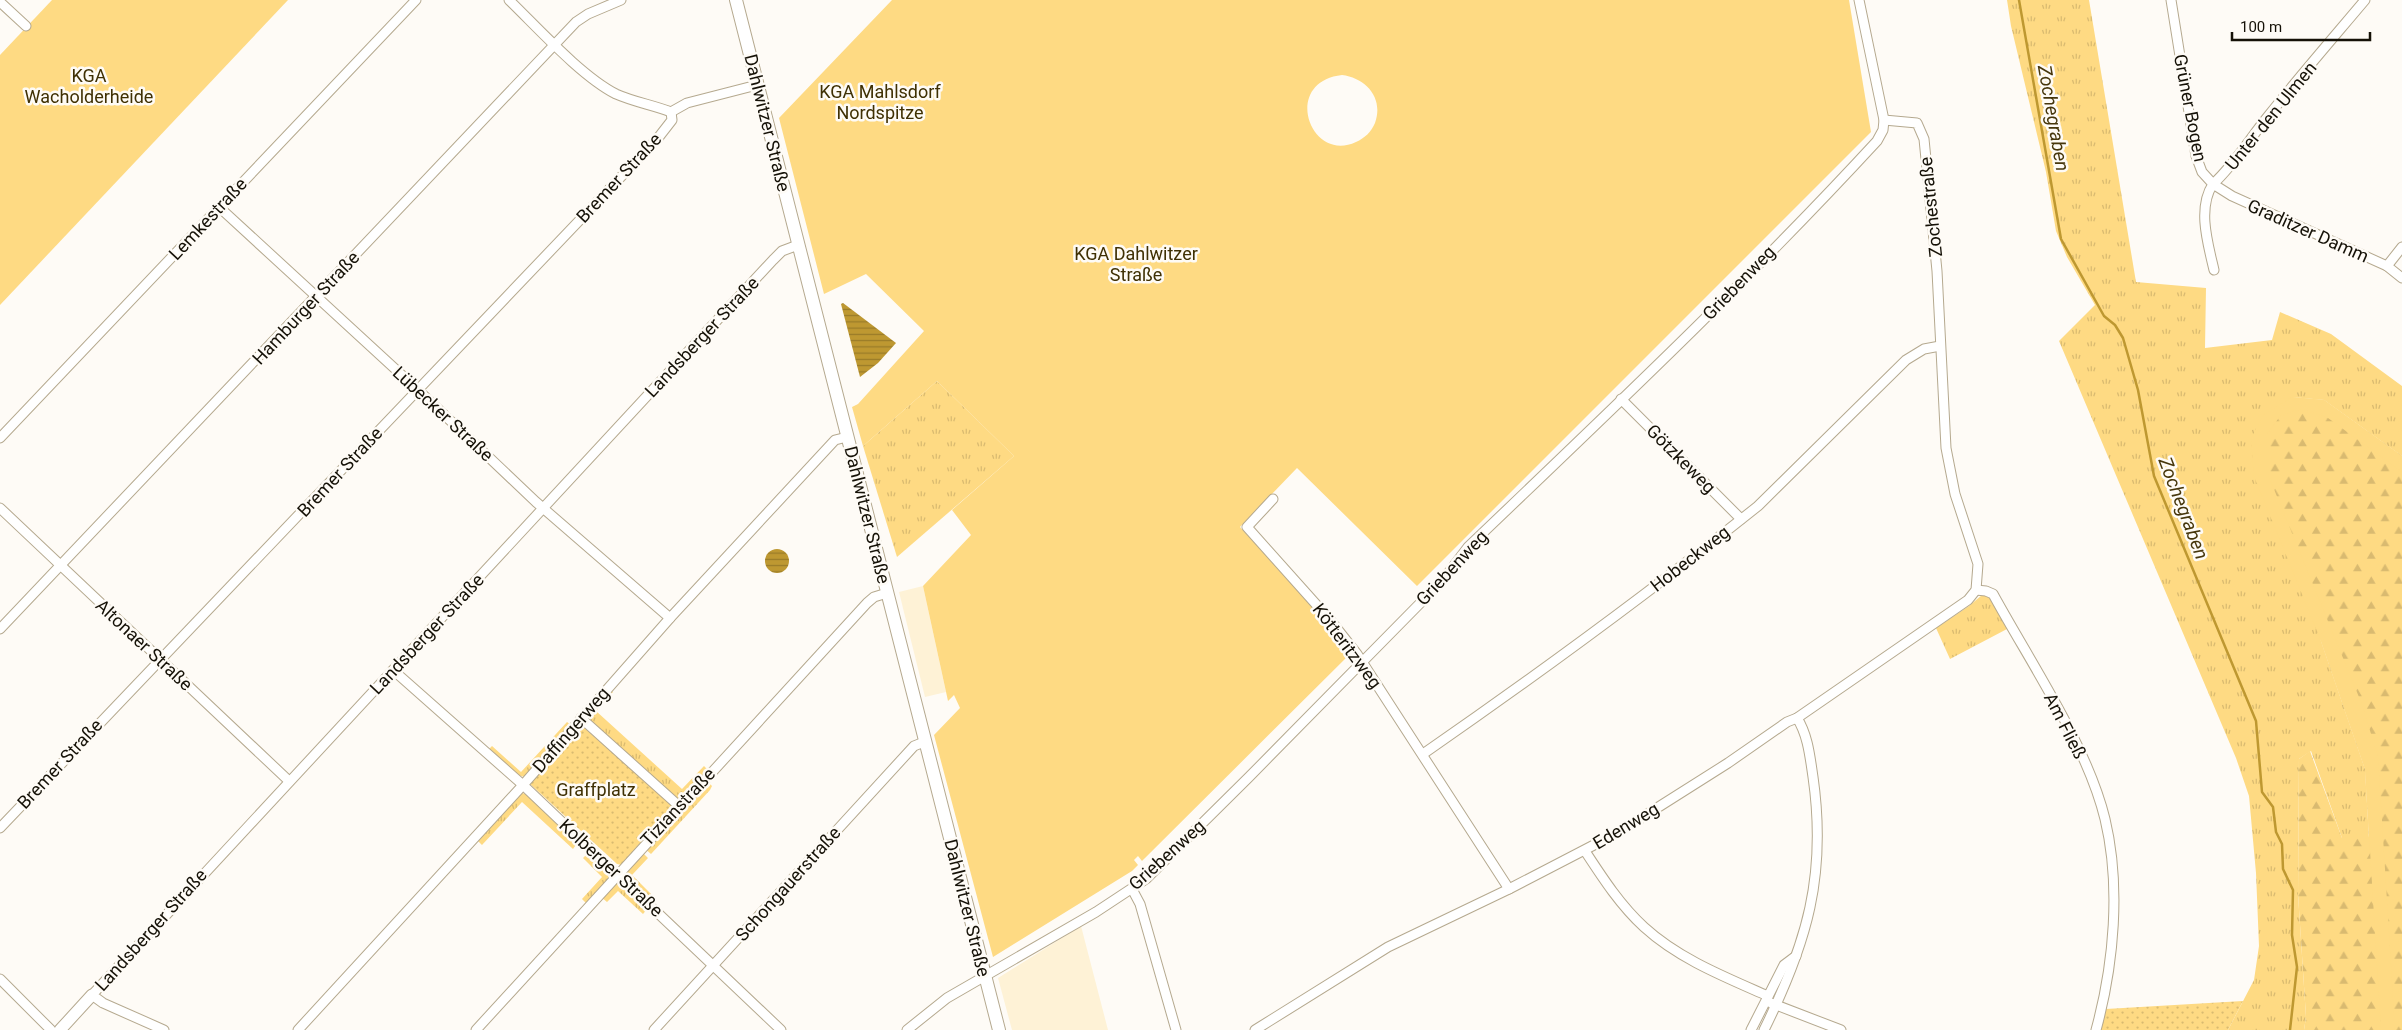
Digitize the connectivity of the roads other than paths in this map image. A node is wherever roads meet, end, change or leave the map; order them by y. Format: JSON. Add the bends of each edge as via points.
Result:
{"nodes":[{"id":1,"x":416,"y":0,"type":"edge"},
{"id":2,"x":509,"y":0,"type":"edge"},
{"id":3,"x":621,"y":0,"type":"edge"},
{"id":4,"x":736,"y":0,"type":"edge"},
{"id":5,"x":1859,"y":0,"type":"edge"},
{"id":6,"x":2171,"y":0,"type":"edge"},
{"id":7,"x":2365,"y":0,"type":"edge"},
{"id":8,"x":0,"y":2,"type":"edge"},
{"id":9,"x":26,"y":26,"type":"dead end"},
{"id":10,"x":555,"y":44,"type":"junction"},
{"id":11,"x":757,"y":85,"type":"junction"},
{"id":12,"x":671,"y":112,"type":"junction"},
{"id":13,"x":1884,"y":120,"type":"junction"},
{"id":14,"x":2213,"y":184,"type":"junction"},
{"id":15,"x":219,"y":207,"type":"junction"},
{"id":16,"x":798,"y":245,"type":"junction"},
{"id":17,"x":2402,"y":247,"type":"edge"},
{"id":18,"x":2387,"y":266,"type":"junction"},
{"id":19,"x":2214,"y":270,"type":"dead end"},
{"id":20,"x":2402,"y":278,"type":"edge"},
{"id":21,"x":317,"y":296,"type":"junction"},
{"id":22,"x":1940,"y":346,"type":"junction"},
{"id":23,"x":417,"y":389,"type":"junction"},
{"id":24,"x":1621,"y":399,"type":"junction"},
{"id":25,"x":847,"y":437,"type":"junction"},
{"id":26,"x":0,"y":438,"type":"edge"},
{"id":27,"x":1273,"y":499,"type":"dead end"},
{"id":28,"x":0,"y":508,"type":"edge"},
{"id":29,"x":545,"y":508,"type":"junction"},
{"id":30,"x":1741,"y":519,"type":"junction"},
{"id":31,"x":61,"y":565,"type":"junction"},
{"id":32,"x":1976,"y":590,"type":"junction"},
{"id":33,"x":887,"y":593,"type":"junction"},
{"id":34,"x":670,"y":618,"type":"junction"},
{"id":35,"x":0,"y":629,"type":"edge"},
{"id":36,"x":159,"y":659,"type":"junction"},
{"id":37,"x":1361,"y":662,"type":"junction"},
{"id":38,"x":393,"y":670,"type":"junction"},
{"id":39,"x":581,"y":718,"type":"junction"},
{"id":40,"x":1797,"y":718,"type":"junction"},
{"id":41,"x":924,"y":742,"type":"junction"},
{"id":42,"x":1422,"y":754,"type":"junction"},
{"id":43,"x":289,"y":781,"type":"junction"},
{"id":44,"x":523,"y":786,"type":"junction"},
{"id":45,"x":679,"y":806,"type":"junction"},
{"id":46,"x":0,"y":828,"type":"edge"},
{"id":47,"x":1585,"y":851,"type":"junction"},
{"id":48,"x":617,"y":874,"type":"junction"},
{"id":49,"x":1132,"y":889,"type":"junction"},
{"id":50,"x":1509,"y":889,"type":"junction"},
{"id":51,"x":1796,"y":956,"type":"junction"},
{"id":52,"x":713,"y":966,"type":"junction"},
{"id":53,"x":985,"y":978,"type":"junction"},
{"id":54,"x":0,"y":979,"type":"edge"},
{"id":55,"x":92,"y":995,"type":"junction"},
{"id":56,"x":1767,"y":999,"type":"junction"},
{"id":57,"x":1776,"y":1006,"type":"junction"},
{"id":58,"x":52,"y":1030,"type":"edge"},
{"id":59,"x":60,"y":1030,"type":"edge"},
{"id":60,"x":164,"y":1030,"type":"edge"},
{"id":61,"x":298,"y":1030,"type":"edge"},
{"id":62,"x":476,"y":1030,"type":"edge"},
{"id":63,"x":654,"y":1030,"type":"edge"},
{"id":64,"x":782,"y":1030,"type":"edge"},
{"id":65,"x":907,"y":1030,"type":"edge"},
{"id":66,"x":999,"y":1030,"type":"edge"},
{"id":67,"x":1176,"y":1030,"type":"edge"},
{"id":68,"x":1255,"y":1030,"type":"edge"},
{"id":69,"x":1750,"y":1030,"type":"edge"},
{"id":70,"x":1764,"y":1030,"type":"edge"},
{"id":71,"x":1841,"y":1030,"type":"edge"},
{"id":72,"x":2096,"y":1030,"type":"edge"}],
"edges":[{"from":1,"to":15,"type":"street","name":"Lemkestraße"},
{"from":2,"to":10,"type":"street"},
{"from":3,"to":10,"type":"street","name":"Hamburger Straße","via":[[576,22]]},
{"from":4,"to":11,"type":"main road","name":"Dahlwitzer Straße"},
{"from":5,"to":13,"type":"street"},
{"from":6,"to":14,"type":"street","name":"Grüner Bogen","via":[[2196,156],[2202,172]]},
{"from":7,"to":14,"type":"street","name":"Unter den Ulmen"},
{"from":8,"to":9,"type":"street"},
{"from":10,"to":12,"type":"street","via":[[603,86],[630,100],[653,104]]},
{"from":10,"to":21,"type":"street","name":"Hamburger Straße"},
{"from":11,"to":12,"type":"street","via":[[687,104]]},
{"from":11,"to":16,"type":"main road","name":"Dahlwitzer Straße"},
{"from":12,"to":23,"type":"street","name":"Bremer Straße","via":[[672,120],[658,138]]},
{"from":13,"to":22,"type":"street","name":"Zochestraße","via":[[1917,123],[1924,139],[1938,271]]},
{"from":13,"to":24,"type":"street","name":"Griebenweg","via":[[1877,141],[1818,205]]},
{"from":14,"to":18,"type":"street","name":"Graditzer Damm","via":[[2232,196]]},
{"from":14,"to":19,"type":"street","name":"Grüner Bogen","via":[[2206,202],[2205,222]]},
{"from":15,"to":21,"type":"street","name":"Lübecker Straße"},
{"from":15,"to":26,"type":"street","name":"Lemkestraße"},
{"from":16,"to":25,"type":"main road","name":"Dahlwitzer Straße"},
{"from":16,"to":29,"type":"street","name":"Landsberger Straße","via":[[782,251],[773,260]]},
{"from":17,"to":18,"type":"street"},
{"from":18,"to":20,"type":"street","name":"Graditzer Damm"},
{"from":21,"to":23,"type":"street","name":"Lübecker Straße"},
{"from":21,"to":31,"type":"street","name":"Hamburger Straße"},
{"from":22,"to":30,"type":"street","name":"Hobeckweg","via":[[1924,349],[1906,360]]},
{"from":22,"to":32,"type":"street","name":"Zochestraße","via":[[1946,448],[1955,494],[1978,564]]},
{"from":23,"to":29,"type":"street","name":"Lübecker Straße"},
{"from":23,"to":36,"type":"street","name":"Bremer Straße"},
{"from":24,"to":30,"type":"street","name":"Götzkeweg"},
{"from":24,"to":37,"type":"street","name":"Griebenweg","via":[[1468,548],[1442,580]]},
{"from":25,"to":33,"type":"main road","name":"Dahlwitzer Straße"},
{"from":25,"to":34,"type":"street","name":"Daffingerweg","via":[[836,440]]},
{"from":27,"to":37,"type":"street","name":"Kötteritzweg","via":[[1247,527],[1331,621]]},
{"from":28,"to":31,"type":"street","name":"Altonaer Straße"},
{"from":29,"to":34,"type":"street","name":"Lübecker Straße"},
{"from":29,"to":38,"type":"street","name":"Landsberger Straße"},
{"from":30,"to":42,"type":"street","name":"Hobeckweg","via":[[1633,604]]},
{"from":31,"to":35,"type":"street","name":"Hamburger Straße"},
{"from":31,"to":36,"type":"street","name":"Altonaer Straße"},
{"from":32,"to":40,"type":"street","name":"Edenweg","via":[[1968,600]]},
{"from":32,"to":72,"type":"street","name":"Am Fließ","via":[[1993,594],[2065,723],[2093,782],[2105,820],[2113,920],[2110,963]]},
{"from":33,"to":41,"type":"main road","name":"Dahlwitzer Straße"},
{"from":33,"to":45,"type":"street","name":"Tizianstraße","via":[[867,603]]},
{"from":34,"to":39,"type":"street","name":"Daffingerweg"},
{"from":36,"to":43,"type":"street","name":"Altonaer Straße"},
{"from":36,"to":46,"type":"street","name":"Bremer Straße"},
{"from":37,"to":42,"type":"street","name":"Kötteritzweg"},
{"from":37,"to":49,"type":"street","name":"Griebenweg","via":[[1249,777]]},
{"from":38,"to":43,"type":"street","name":"Landsberger Straße"},
{"from":38,"to":44,"type":"street","name":"Kolberger Straße"},
{"from":39,"to":44,"type":"street","name":"Daffingerweg"},
{"from":39,"to":45,"type":"street"},
{"from":40,"to":47,"type":"street","name":"Edenweg"},
{"from":40,"to":51,"type":"street","via":[[1803,728],[1813,782],[1817,851],[1812,906]]},
{"from":41,"to":52,"type":"street","name":"Schongauerstraße","via":[[914,746]]},
{"from":41,"to":53,"type":"main road","name":"Dahlwitzer Straße"},
{"from":42,"to":50,"type":"street","name":"Kötteritzweg"},
{"from":43,"to":55,"type":"street","name":"Landsberger Straße"},
{"from":44,"to":48,"type":"street","name":"Kolberger Straße"},
{"from":44,"to":61,"type":"street","name":"Daffingerweg"},
{"from":45,"to":48,"type":"street","name":"Tizianstraße"},
{"from":47,"to":50,"type":"street","name":"Edenweg"},
{"from":47,"to":56,"type":"street","via":[[1617,896],[1650,932],[1682,955]]},
{"from":48,"to":52,"type":"street","name":"Kolberger Straße"},
{"from":48,"to":62,"type":"street","name":"Tizianstraße"},
{"from":49,"to":53,"type":"street","name":"Griebenweg"},
{"from":49,"to":67,"type":"street","via":[[1140,904]]},
{"from":50,"to":68,"type":"street","name":"Edenweg","via":[[1388,948]]},
{"from":51,"to":56,"type":"street","via":[[1784,965]]},
{"from":51,"to":57,"type":"street"},
{"from":52,"to":63,"type":"street","name":"Schongauerstraße"},
{"from":52,"to":64,"type":"street","name":"Kolberger Straße"},
{"from":53,"to":65,"type":"street","name":"Griebenweg","via":[[935,1006]]},
{"from":53,"to":66,"type":"main road","name":"Dahlwitzer Straße"},
{"from":54,"to":58,"type":"street"},
{"from":55,"to":59,"type":"street","name":"Landsberger Straße"},
{"from":55,"to":60,"type":"street"},
{"from":56,"to":57,"type":"street"},
{"from":56,"to":69,"type":"street"},
{"from":57,"to":70,"type":"street"},
{"from":57,"to":71,"type":"street"}]}
